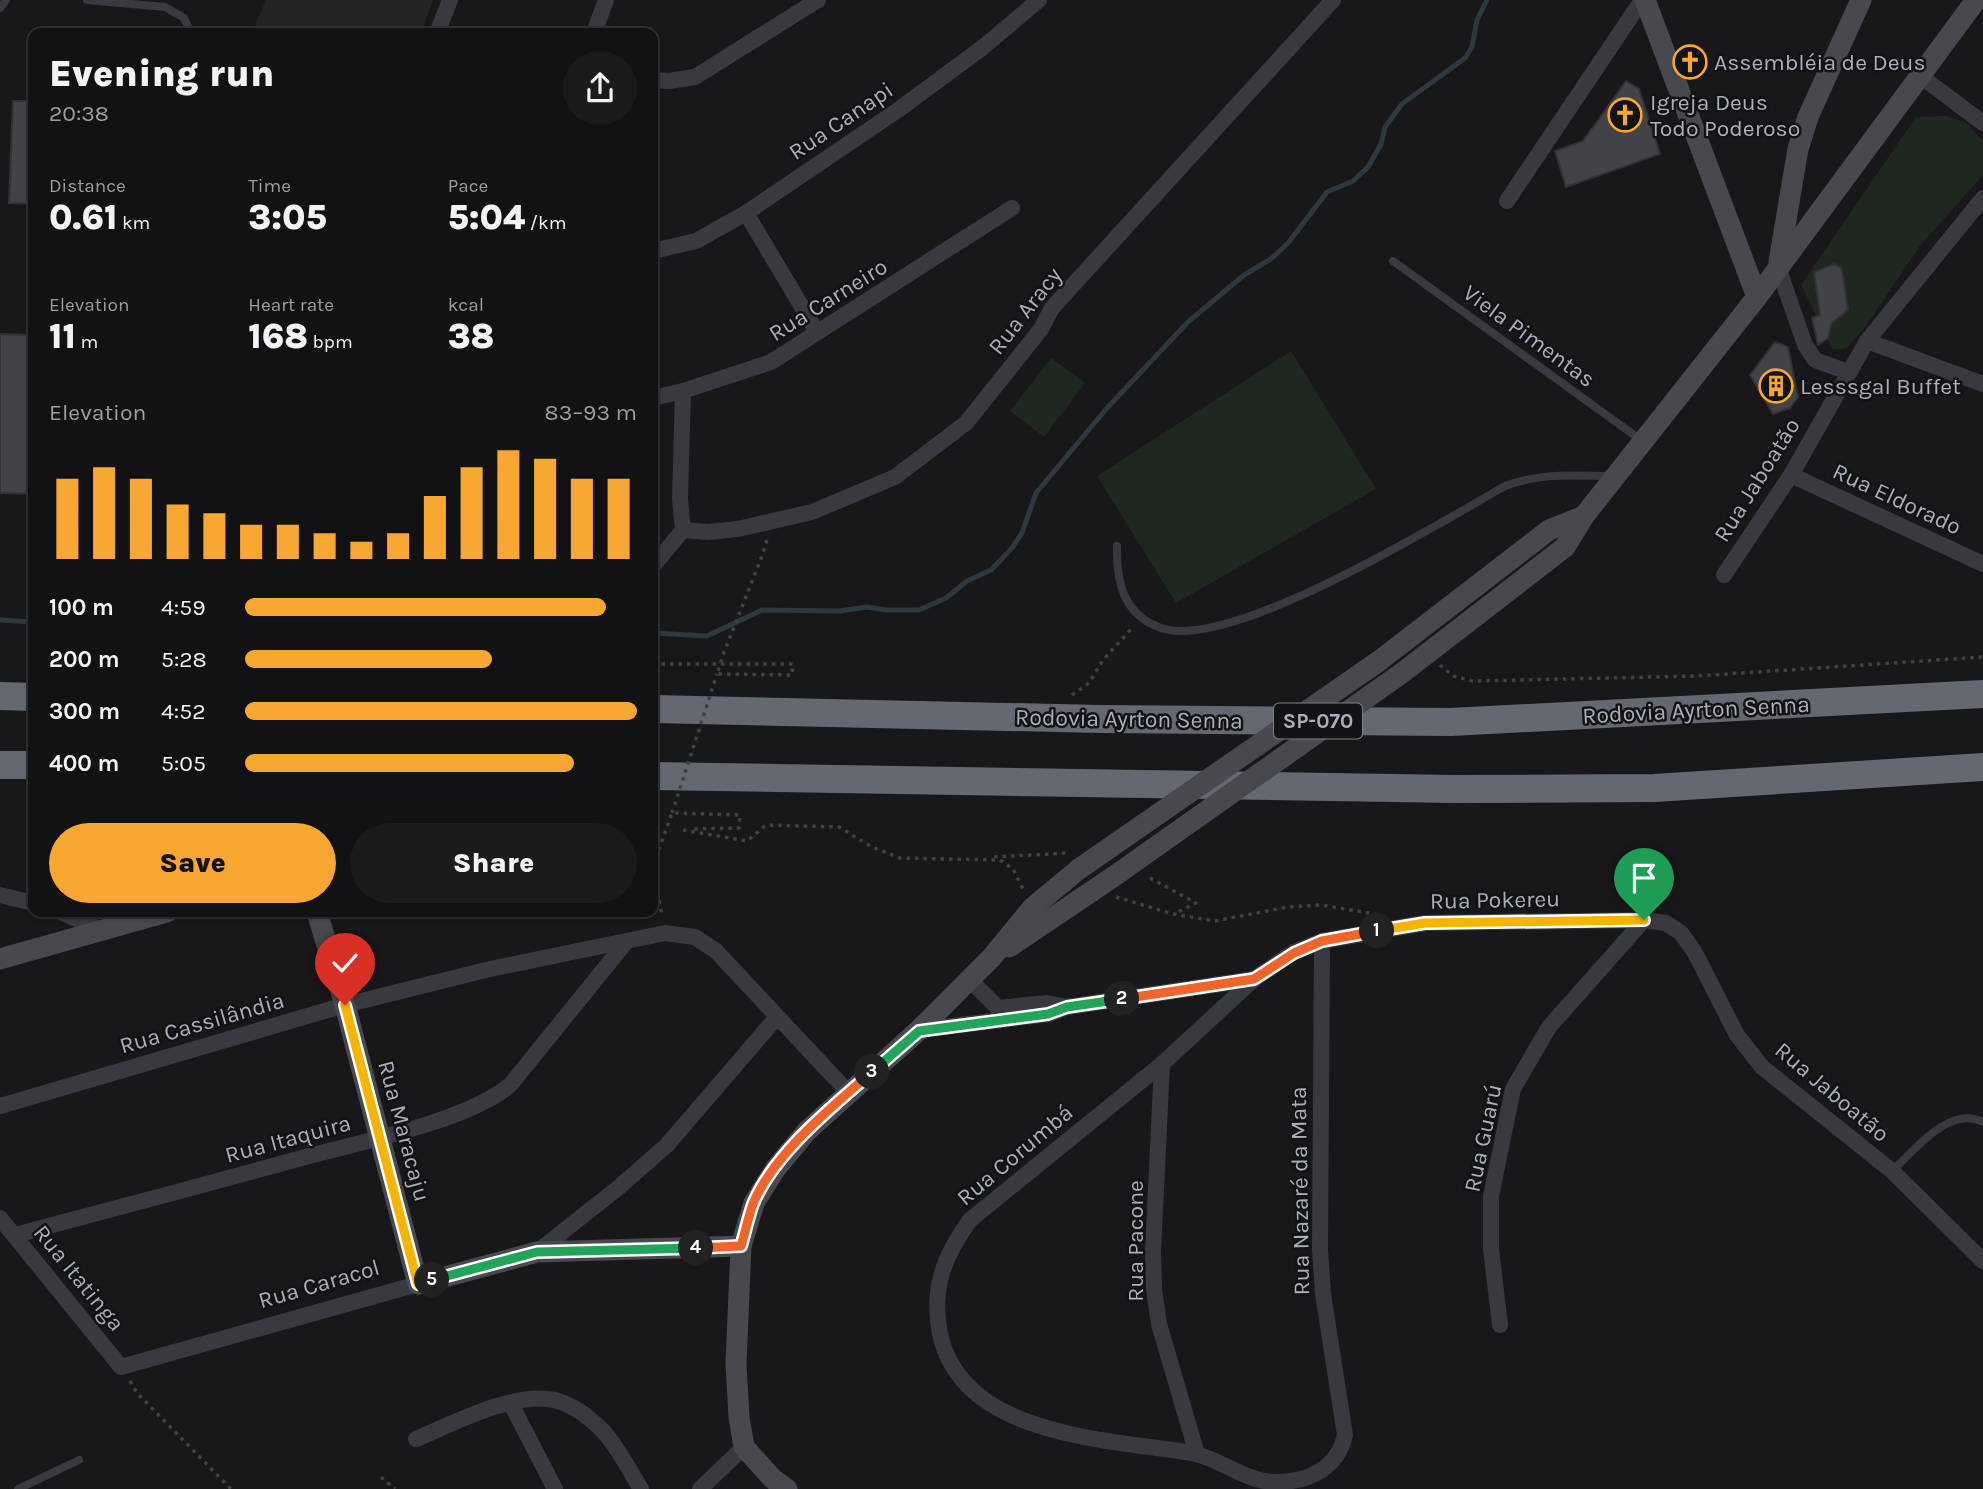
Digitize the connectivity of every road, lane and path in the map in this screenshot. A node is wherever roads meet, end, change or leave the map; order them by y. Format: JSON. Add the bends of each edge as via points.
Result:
{"nodes":[{"id":1,"x":6,"y":0,"type":"edge"},
{"id":2,"x":87,"y":0,"type":"edge"},
{"id":3,"x":450,"y":0,"type":"edge"},
{"id":4,"x":606,"y":0,"type":"edge"},
{"id":5,"x":818,"y":0,"type":"edge"},
{"id":6,"x":1038,"y":0,"type":"edge"},
{"id":7,"x":1333,"y":0,"type":"edge"},
{"id":8,"x":1644,"y":0,"type":"edge"},
{"id":9,"x":1861,"y":0,"type":"edge"},
{"id":10,"x":1976,"y":0,"type":"edge"},
{"id":11,"x":0,"y":8,"type":"edge"},
{"id":12,"x":189,"y":28,"type":"edge"},
{"id":13,"x":439,"y":28,"type":"edge"},
{"id":14,"x":596,"y":28,"type":"edge"},
{"id":15,"x":1919,"y":75,"type":"junction"},
{"id":16,"x":658,"y":80,"type":"edge"},
{"id":17,"x":1983,"y":123,"type":"edge"},
{"id":18,"x":1983,"y":198,"type":"edge"},
{"id":19,"x":1507,"y":201,"type":"dead end"},
{"id":20,"x":1012,"y":208,"type":"dead end"},
{"id":21,"x":746,"y":213,"type":"junction"},
{"id":22,"x":658,"y":250,"type":"edge"},
{"id":23,"x":1393,"y":261,"type":"dead end"},
{"id":24,"x":1778,"y":267,"type":"junction"},
{"id":25,"x":1757,"y":297,"type":"junction"},
{"id":26,"x":817,"y":332,"type":"junction"},
{"id":27,"x":1867,"y":341,"type":"junction"},
{"id":28,"x":1848,"y":372,"type":"junction"},
{"id":29,"x":1983,"y":384,"type":"edge"},
{"id":30,"x":683,"y":391,"type":"junction"},
{"id":31,"x":658,"y":397,"type":"edge"},
{"id":32,"x":1643,"y":442,"type":"junction"},
{"id":33,"x":1791,"y":475,"type":"junction"},
{"id":34,"x":1616,"y":476,"type":"junction"},
{"id":35,"x":1584,"y":516,"type":"junction"},
{"id":36,"x":683,"y":530,"type":"junction"},
{"id":37,"x":1117,"y":547,"type":"dead end"},
{"id":38,"x":762,"y":556,"type":"dead end"},
{"id":39,"x":658,"y":560,"type":"edge"},
{"id":40,"x":1983,"y":564,"type":"edge"},
{"id":41,"x":1724,"y":575,"type":"dead end"},
{"id":42,"x":1141,"y":618,"type":"junction"},
{"id":43,"x":1427,"y":655,"type":"junction"},
{"id":44,"x":1983,"y":657,"type":"edge"},
{"id":45,"x":658,"y":664,"type":"edge"},
{"id":46,"x":720,"y":664,"type":"junction"},
{"id":47,"x":717,"y":674,"type":"junction"},
{"id":48,"x":1983,"y":694,"type":"edge"},
{"id":49,"x":1072,"y":695,"type":"dead end"},
{"id":50,"x":0,"y":696,"type":"edge"},
{"id":51,"x":28,"y":697,"type":"edge"},
{"id":52,"x":658,"y":709,"type":"edge"},
{"id":53,"x":0,"y":765,"type":"edge"},
{"id":54,"x":28,"y":765,"type":"edge"},
{"id":55,"x":1983,"y":767,"type":"edge"},
{"id":56,"x":658,"y":776,"type":"edge"},
{"id":57,"x":671,"y":813,"type":"junction"},
{"id":58,"x":658,"y":851,"type":"edge"},
{"id":59,"x":985,"y":858,"type":"junction"},
{"id":60,"x":1078,"y":861,"type":"junction"},
{"id":61,"x":1150,"y":878,"type":"dead end"},
{"id":62,"x":1093,"y":891,"type":"junction"},
{"id":63,"x":658,"y":894,"type":"edge"},
{"id":64,"x":0,"y":895,"type":"edge"},
{"id":65,"x":28,"y":902,"type":"edge"},
{"id":66,"x":1033,"y":907,"type":"junction"},
{"id":67,"x":1173,"y":914,"type":"junction"},
{"id":68,"x":1386,"y":916,"type":"dead end"},
{"id":69,"x":72,"y":917,"type":"edge"},
{"id":70,"x":149,"y":917,"type":"edge"},
{"id":71,"x":319,"y":917,"type":"edge"},
{"id":72,"x":1644,"y":920,"type":"junction"},
{"id":73,"x":102,"y":930,"type":"junction"},
{"id":74,"x":665,"y":933,"type":"junction"},
{"id":75,"x":1322,"y":941,"type":"junction"},
{"id":76,"x":626,"y":942,"type":"junction"},
{"id":77,"x":992,"y":957,"type":"junction"},
{"id":78,"x":0,"y":959,"type":"edge"},
{"id":79,"x":1254,"y":979,"type":"junction"},
{"id":80,"x":970,"y":980,"type":"junction"},
{"id":81,"x":345,"y":1005,"type":"junction"},
{"id":82,"x":1067,"y":1007,"type":"junction"},
{"id":83,"x":778,"y":1017,"type":"junction"},
{"id":84,"x":919,"y":1031,"type":"junction"},
{"id":85,"x":1162,"y":1064,"type":"junction"},
{"id":86,"x":849,"y":1093,"type":"junction"},
{"id":87,"x":0,"y":1105,"type":"edge"},
{"id":88,"x":1983,"y":1122,"type":"edge"},
{"id":89,"x":378,"y":1138,"type":"junction"},
{"id":90,"x":1892,"y":1171,"type":"junction"},
{"id":91,"x":0,"y":1218,"type":"edge"},
{"id":92,"x":15,"y":1235,"type":"junction"},
{"id":93,"x":741,"y":1246,"type":"junction"},
{"id":94,"x":537,"y":1252,"type":"junction"},
{"id":95,"x":1983,"y":1261,"type":"edge"},
{"id":96,"x":418,"y":1284,"type":"junction"},
{"id":97,"x":1500,"y":1325,"type":"dead end"},
{"id":98,"x":121,"y":1367,"type":"junction"},
{"id":99,"x":511,"y":1404,"type":"junction"},
{"id":100,"x":416,"y":1438,"type":"dead end"},
{"id":101,"x":744,"y":1447,"type":"junction"},
{"id":102,"x":1197,"y":1454,"type":"junction"},
{"id":103,"x":79,"y":1460,"type":"dead end"},
{"id":104,"x":1321,"y":1472,"type":"joint"},
{"id":105,"x":381,"y":1477,"type":"dead end"},
{"id":106,"x":18,"y":1489,"type":"edge"},
{"id":107,"x":231,"y":1489,"type":"edge"},
{"id":108,"x":395,"y":1489,"type":"edge"},
{"id":109,"x":555,"y":1489,"type":"edge"},
{"id":110,"x":641,"y":1489,"type":"edge"},
{"id":111,"x":700,"y":1489,"type":"edge"},
{"id":112,"x":787,"y":1489,"type":"edge"}],
"edges":[{"from":1,"to":11,"type":"lane"},
{"from":2,"to":12,"type":"lane","via":[[165,7],[184,18]]},
{"from":3,"to":13,"type":"street"},
{"from":4,"to":14,"type":"street"},
{"from":5,"to":16,"type":"street","via":[[695,77]]},
{"from":6,"to":21,"type":"street","name":"Rua Canapi","via":[[898,110]]},
{"from":7,"to":36,"type":"street","name":"Rua Aracy","via":[[1052,308],[1041,329],[966,423],[895,477],[812,512],[737,529]]},
{"from":8,"to":19,"type":"street"},
{"from":8,"to":25,"type":"main road"},
{"from":9,"to":24,"type":"main road","via":[[1797,149]]},
{"from":10,"to":15,"type":"main road"},
{"from":15,"to":17,"type":"street"},
{"from":15,"to":24,"type":"main road"},
{"from":18,"to":27,"type":"street","name":"Rua Jaboatão"},
{"from":20,"to":26,"type":"street","name":"Rua Carneiro"},
{"from":21,"to":22,"type":"street","name":"Rua Canapi","via":[[696,240]]},
{"from":21,"to":26,"type":"street"},
{"from":23,"to":32,"type":"lane","name":"Viela Pimentas"},
{"from":24,"to":25,"type":"main road"},
{"from":24,"to":28,"type":"street","via":[[1805,345],[1815,360]]},
{"from":25,"to":32,"type":"main road"},
{"from":26,"to":30,"type":"street","name":"Rua Carneiro","via":[[771,362]]},
{"from":27,"to":28,"type":"street","name":"Rua Jaboatão"},
{"from":27,"to":29,"type":"street"},
{"from":28,"to":33,"type":"street","name":"Rua Jaboatão"},
{"from":30,"to":31,"type":"street","name":"Rua Carneiro"},
{"from":30,"to":36,"type":"street"},
{"from":32,"to":34,"type":"main road"},
{"from":33,"to":40,"type":"street","name":"Rua Eldorado"},
{"from":33,"to":41,"type":"street","name":"Rua Jaboatão"},
{"from":34,"to":35,"type":"main road"},
{"from":34,"to":42,"type":"lane","via":[[1541,475],[1515,482],[1371,561],[1256,614],[1219,626],[1163,629]]},
{"from":35,"to":43,"type":"main road","via":[[1565,547]]},
{"from":35,"to":60,"type":"main road","bridge":true,"via":[[1549,530],[1379,661]]},
{"from":36,"to":39,"type":"street"},
{"from":37,"to":42,"type":"lane","via":[[1119,585],[1127,604]]},
{"from":38,"to":46,"type":"path"},
{"from":42,"to":49,"type":"path","via":[[1089,683]]},
{"from":43,"to":44,"type":"path","via":[[1453,676],[1473,681],[1696,676]]},
{"from":43,"to":62,"type":"main road","bridge":true},
{"from":45,"to":46,"type":"path"},
{"from":46,"to":47,"type":"path"},
{"from":46,"to":47,"type":"path","via":[[793,664],[792,675]]},
{"from":47,"to":57,"type":"path","bridge":true},
{"from":48,"to":52,"type":"highway","name":"Rodovia Ayrton Senna","number":"SP-070","via":[[1451,722]]},
{"from":50,"to":51,"type":"highway"},
{"from":53,"to":54,"type":"highway"},
{"from":55,"to":56,"type":"highway","via":[[1641,788]]},
{"from":57,"to":58,"type":"path"},
{"from":57,"to":59,"type":"path","via":[[740,815],[739,828],[683,830],[747,841],[766,825],[831,825],[900,858]]},
{"from":59,"to":60,"type":"path"},
{"from":59,"to":66,"type":"path","via":[[1000,860],[1013,869]]},
{"from":60,"to":66,"type":"main road"},
{"from":61,"to":67,"type":"path","via":[[1196,904]]},
{"from":62,"to":67,"type":"path"},
{"from":62,"to":77,"type":"main road"},
{"from":63,"to":74,"type":"path"},
{"from":64,"to":65,"type":"street"},
{"from":66,"to":77,"type":"main road"},
{"from":67,"to":68,"type":"path","via":[[1216,921],[1321,905]]},
{"from":69,"to":73,"type":"street"},
{"from":70,"to":73,"type":"main road"},
{"from":71,"to":81,"type":"main road","name":"Rua Maracaju"},
{"from":72,"to":75,"type":"street","name":"Rua Pokereu","via":[[1425,923]]},
{"from":72,"to":90,"type":"street","name":"Rua Jaboatão","via":[[1666,923],[1681,933],[1737,1035],[1762,1067]]},
{"from":72,"to":97,"type":"street","name":"Rua Guarú","via":[[1549,1027],[1513,1089],[1491,1196],[1491,1249]]},
{"from":73,"to":78,"type":"main road"},
{"from":74,"to":76,"type":"street","name":"Rua Cassilândia"},
{"from":74,"to":83,"type":"street","name":"Rua Cassilândia","via":[[688,934],[705,942]]},
{"from":75,"to":79,"type":"street","name":"Rua Pokereu"},
{"from":75,"to":104,"type":"street","name":"Rua Nazaré da Mata","via":[[1320,1249],[1345,1435],[1335,1461]]},
{"from":76,"to":81,"type":"street","name":"Rua Cassilândia"},
{"from":76,"to":89,"type":"street","name":"Rua Itaquira","via":[[497,1097]]},
{"from":77,"to":80,"type":"main road"},
{"from":79,"to":82,"type":"street","name":"Rua Pokereu"},
{"from":79,"to":85,"type":"street","name":"Rua Corumbá"},
{"from":80,"to":82,"type":"street","name":"Rua Pokereu","via":[[998,1008],[1046,1003]]},
{"from":80,"to":84,"type":"main road"},
{"from":81,"to":87,"type":"street","name":"Rua Cassilândia"},
{"from":81,"to":89,"type":"main road","name":"Rua Maracaju"},
{"from":82,"to":84,"type":"street","name":"Rua Pokereu","via":[[1048,1014]]},
{"from":83,"to":86,"type":"street","name":"Rua Cassilândia"},
{"from":83,"to":94,"type":"street","via":[[667,1145]]},
{"from":84,"to":86,"type":"main road"},
{"from":85,"to":102,"type":"street","name":"Rua Pacone","via":[[1154,1289],[1159,1324]]},
{"from":85,"to":102,"type":"street","name":"Rua Corumbá","via":[[970,1220],[950,1249],[939,1282],[936,1312],[942,1343],[958,1376],[983,1401],[1025,1422]]},
{"from":86,"to":93,"type":"main road","via":[[807,1131],[776,1168],[754,1203]]},
{"from":88,"to":90,"type":"lane","via":[[1974,1117],[1954,1119]]},
{"from":89,"to":92,"type":"street","name":"Rua Itaquira"},
{"from":89,"to":96,"type":"main road","name":"Rua Maracaju"},
{"from":90,"to":95,"type":"street","name":"Rua Jaboatão"},
{"from":91,"to":92,"type":"street","name":"Rua Itatinga"},
{"from":92,"to":98,"type":"street","name":"Rua Itatinga"},
{"from":93,"to":94,"type":"main road","name":"Rua Caracol"},
{"from":93,"to":101,"type":"main road","via":[[736,1364]]},
{"from":94,"to":96,"type":"main road","name":"Rua Caracol"},
{"from":96,"to":98,"type":"street","name":"Rua Caracol"},
{"from":98,"to":107,"type":"path","via":[[137,1393]]},
{"from":99,"to":100,"type":"street"},
{"from":99,"to":109,"type":"street"},
{"from":99,"to":110,"type":"street","via":[[549,1399],[588,1417],[605,1433]]},
{"from":101,"to":111,"type":"street"},
{"from":101,"to":112,"type":"main road"},
{"from":102,"to":104,"type":"street","name":"Rua Corumbá","via":[[1262,1481]]},
{"from":103,"to":106,"type":"lane"},
{"from":105,"to":108,"type":"path"}]}
